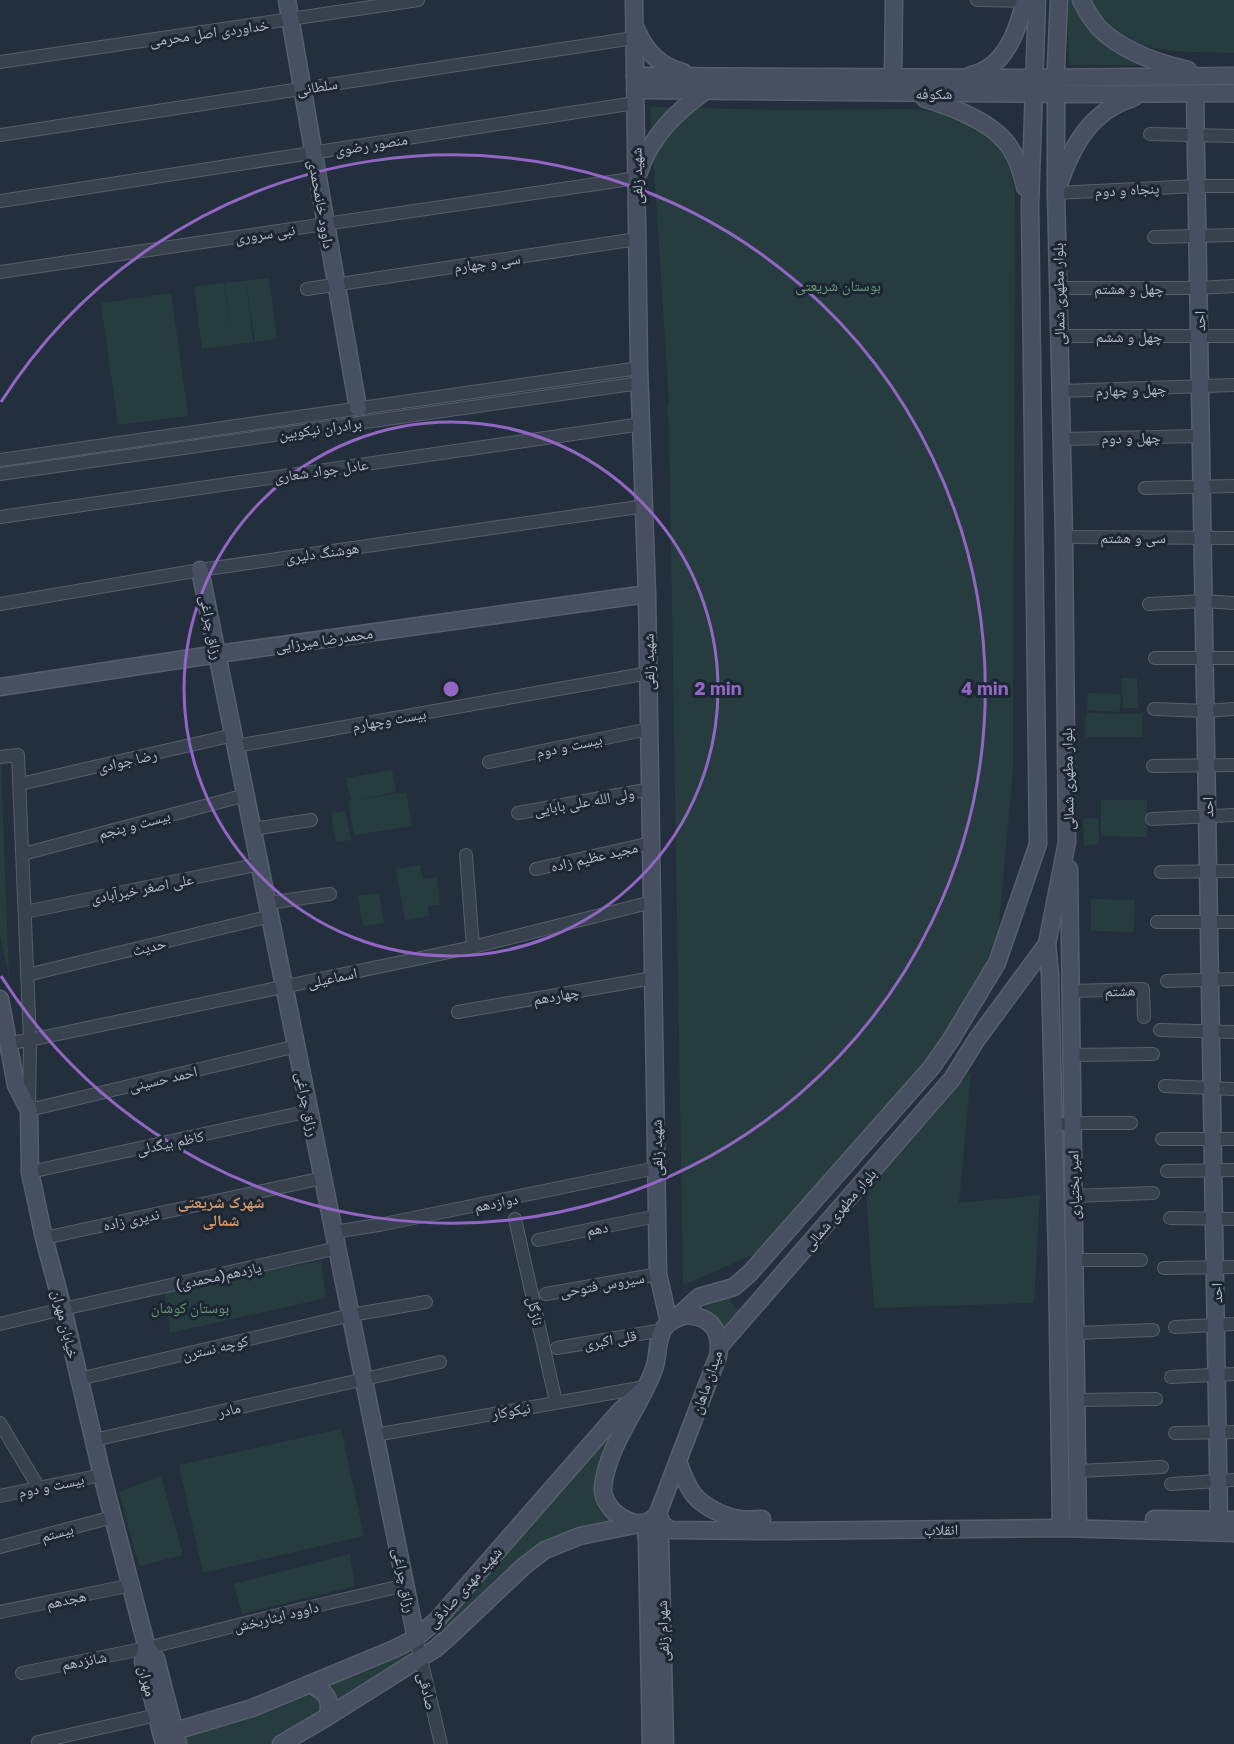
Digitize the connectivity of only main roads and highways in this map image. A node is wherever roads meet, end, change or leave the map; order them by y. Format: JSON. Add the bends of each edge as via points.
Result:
{"nodes":[{"id":1,"x":287,"y":0,"type":"edge"},
{"id":2,"x":634,"y":0,"type":"edge"},
{"id":3,"x":894,"y":0,"type":"edge"},
{"id":4,"x":1029,"y":0,"type":"edge"},
{"id":5,"x":1059,"y":0,"type":"edge"},
{"id":6,"x":1081,"y":0,"type":"edge"},
{"id":7,"x":634,"y":31,"type":"junction"},
{"id":8,"x":1212,"y":76,"type":"junction"},
{"id":9,"x":1234,"y":76,"type":"edge"},
{"id":10,"x":893,"y":78,"type":"junction"},
{"id":11,"x":947,"y":78,"type":"junction"},
{"id":12,"x":704,"y":83,"type":"junction"},
{"id":13,"x":1034,"y":86,"type":"junction"},
{"id":14,"x":1057,"y":86,"type":"junction"},
{"id":15,"x":635,"y":90,"type":"junction"},
{"id":16,"x":907,"y":93,"type":"junction"},
{"id":17,"x":1234,"y":93,"type":"edge"},
{"id":18,"x":1165,"y":94,"type":"junction"},
{"id":19,"x":1195,"y":94,"type":"junction"},
{"id":20,"x":637,"y":178,"type":"junction"},
{"id":21,"x":1056,"y":193,"type":"junction"},
{"id":22,"x":1030,"y":205,"type":"junction"},
{"id":23,"x":358,"y":408,"type":"road end"},
{"id":24,"x":200,"y":570,"type":"road end"},
{"id":25,"x":647,"y":594,"type":"junction"},
{"id":26,"x":218,"y":654,"type":"junction"},
{"id":27,"x":0,"y":687,"type":"edge"},
{"id":28,"x":1067,"y":842,"type":"junction"},
{"id":29,"x":1047,"y":944,"type":"junction"},
{"id":30,"x":0,"y":999,"type":"edge"},
{"id":31,"x":8,"y":1087,"type":"edge"},
{"id":32,"x":734,"y":1287,"type":"junction"},
{"id":33,"x":753,"y":1306,"type":"junction"},
{"id":34,"x":670,"y":1323,"type":"junction"},
{"id":35,"x":1070,"y":1325,"type":"junction"},
{"id":36,"x":720,"y":1346,"type":"junction"},
{"id":37,"x":646,"y":1387,"type":"junction"},
{"id":38,"x":1224,"y":1432,"type":"edge"},
{"id":39,"x":678,"y":1461,"type":"junction"},
{"id":40,"x":1226,"y":1480,"type":"edge"},
{"id":41,"x":649,"y":1520,"type":"junction"},
{"id":42,"x":1227,"y":1521,"type":"edge"},
{"id":43,"x":1069,"y":1522,"type":"junction"},
{"id":44,"x":1234,"y":1533,"type":"edge"},
{"id":45,"x":416,"y":1638,"type":"junction"},
{"id":46,"x":147,"y":1648,"type":"junction"},
{"id":47,"x":309,"y":1684,"type":"junction"},
{"id":48,"x":327,"y":1717,"type":"junction"},
{"id":49,"x":169,"y":1738,"type":"edge"},
{"id":50,"x":280,"y":1744,"type":"edge"},
{"id":51,"x":651,"y":1744,"type":"edge"},
{"id":52,"x":665,"y":1744,"type":"edge"}],
"edges":[{"from":1,"to":23,"type":"main road","name":"داوود خانمحمدی"},
{"from":2,"to":7,"type":"main road","name":"شهید زلفی"},
{"from":3,"to":10,"type":"main road"},
{"from":4,"to":11,"type":"main road","via":[[997,63],[980,73]]},
{"from":4,"to":13,"type":"main road","name":"بلوار مطهری شمالی"},
{"from":5,"to":14,"type":"main road","name":"بلوار مطهری شمالی"},
{"from":6,"to":8,"type":"main road","via":[[1100,28],[1130,49],[1163,64]]},
{"from":7,"to":12,"type":"main road","via":[[655,58]]},
{"from":7,"to":15,"type":"main road","name":"شهید زلفی"},
{"from":8,"to":9,"type":"main road","name":"شکوفه"},
{"from":8,"to":14,"type":"main road","name":"شکوفه"},
{"from":10,"to":11,"type":"main road","name":"شکوفه"},
{"from":10,"to":12,"type":"main road","name":"شکوفه"},
{"from":11,"to":13,"type":"main road","name":"شکوفه"},
{"from":12,"to":15,"type":"main road","name":"شکوفه"},
{"from":12,"to":16,"type":"main road","name":"شکوفه"},
{"from":12,"to":20,"type":"main road","via":[[657,136]]},
{"from":13,"to":14,"type":"main road","name":"شکوفه"},
{"from":13,"to":16,"type":"main road","name":"شکوفه"},
{"from":13,"to":22,"type":"main road","name":"بلوار مطهری شمالی"},
{"from":14,"to":18,"type":"main road","name":"شکوفه"},
{"from":14,"to":21,"type":"main road","name":"بلوار مطهری شمالی"},
{"from":15,"to":20,"type":"main road","name":"شهید زلفی"},
{"from":16,"to":22,"type":"main road","via":[[952,107],[1003,138],[1021,172]]},
{"from":17,"to":19,"type":"main road","name":"شکوفه"},
{"from":18,"to":19,"type":"main road","name":"شکوفه"},
{"from":18,"to":21,"type":"main road","via":[[1116,104],[1100,115],[1077,145]]},
{"from":19,"to":38,"type":"main road","name":"احد","via":[[1217,1374]]},
{"from":20,"to":25,"type":"main road","name":"شهید زلفی"},
{"from":21,"to":28,"type":"main road","name":"بلوار مطهری شمالی"},
{"from":22,"to":32,"type":"main road","name":"بلوار مطهری شمالی","via":[[1038,844],[997,963],[950,1041],[931,1068]]},
{"from":24,"to":26,"type":"main road","name":"رزاق چراغی"},
{"from":25,"to":26,"type":"main road","name":"محمدرضا میرزایی"},
{"from":25,"to":34,"type":"main road","name":"شهید زلفی","via":[[658,1274]]},
{"from":26,"to":27,"type":"main road","name":"محمدرضا میرزایی"},
{"from":26,"to":45,"type":"main road","name":"رزاق چراغی"},
{"from":28,"to":29,"type":"main road","name":"بلوار مطهری شمالی"},
{"from":28,"to":35,"type":"main road","name":"امیر بختیاری","via":[[1074,1260]]},
{"from":29,"to":33,"type":"main road","name":"بلوار مطهری شمالی","via":[[952,1079]]},
{"from":29,"to":35,"type":"main road","name":"امیر بختیاری","via":[[1053,1125]]},
{"from":30,"to":31,"type":"main road","name":"خیابان مهران","via":[[9,1043]]},
{"from":31,"to":46,"type":"main road","name":"خیابان مهران","via":[[29,1110],[30,1172],[44,1238]]},
{"from":32,"to":33,"type":"main road","via":[[738,1303]]},
{"from":32,"to":34,"type":"main road","name":"بلوار مطهری شمالی","via":[[699,1297]]},
{"from":33,"to":36,"type":"main road","name":"بلوار مطهری شمالی"},
{"from":34,"to":36,"type":"main road","name":"میدان ماهان","via":[[687,1315],[706,1320],[714,1327]]},
{"from":34,"to":37,"type":"main road","via":[[659,1340],[655,1366]]},
{"from":35,"to":43,"type":"main road","name":"امیر بختیاری"},
{"from":35,"to":43,"type":"main road","name":"امیر بختیاری","via":[[1077,1471]]},
{"from":36,"to":39,"type":"main road","name":"میدان ماهان"},
{"from":37,"to":41,"type":"main road","via":[[620,1436],[603,1490],[621,1518]]},
{"from":37,"to":45,"type":"main road","name":"شهید مهدی صادقی","via":[[437,1620]]},
{"from":38,"to":40,"type":"main road","name":"احد"},
{"from":39,"to":41,"type":"main road","name":"میدان ماهان"},
{"from":39,"to":43,"type":"main road","name":"انقلاب","via":[[693,1494],[718,1512],[737,1519]]},
{"from":40,"to":42,"type":"main road","name":"احد"},
{"from":41,"to":43,"type":"main road","name":"انقلاب","via":[[670,1530],[776,1531]]},
{"from":41,"to":48,"type":"main road","name":"شهید مهدی صادقی","via":[[580,1536],[545,1550],[451,1635]]},
{"from":41,"to":51,"type":"main road","name":"شهرام زلفی"},
{"from":41,"to":52,"type":"main road","name":"شهرام زلفی","via":[[660,1538]]},
{"from":42,"to":43,"type":"main road","name":"انقلاب"},
{"from":43,"to":44,"type":"main road","name":"انقلاب"},
{"from":45,"to":47,"type":"main road","name":"شهید مهدی صادقی"},
{"from":46,"to":49,"type":"main road","name":"مهران","via":[[156,1659]]},
{"from":46,"to":49,"type":"main road","name":"مهران","via":[[142,1660],[157,1715]]},
{"from":47,"to":48,"type":"main road","via":[[327,1696]]},
{"from":47,"to":49,"type":"main road","name":"شهید مهدی صادقی"},
{"from":48,"to":50,"type":"main road","name":"شهید مهدی صادقی"}]}
